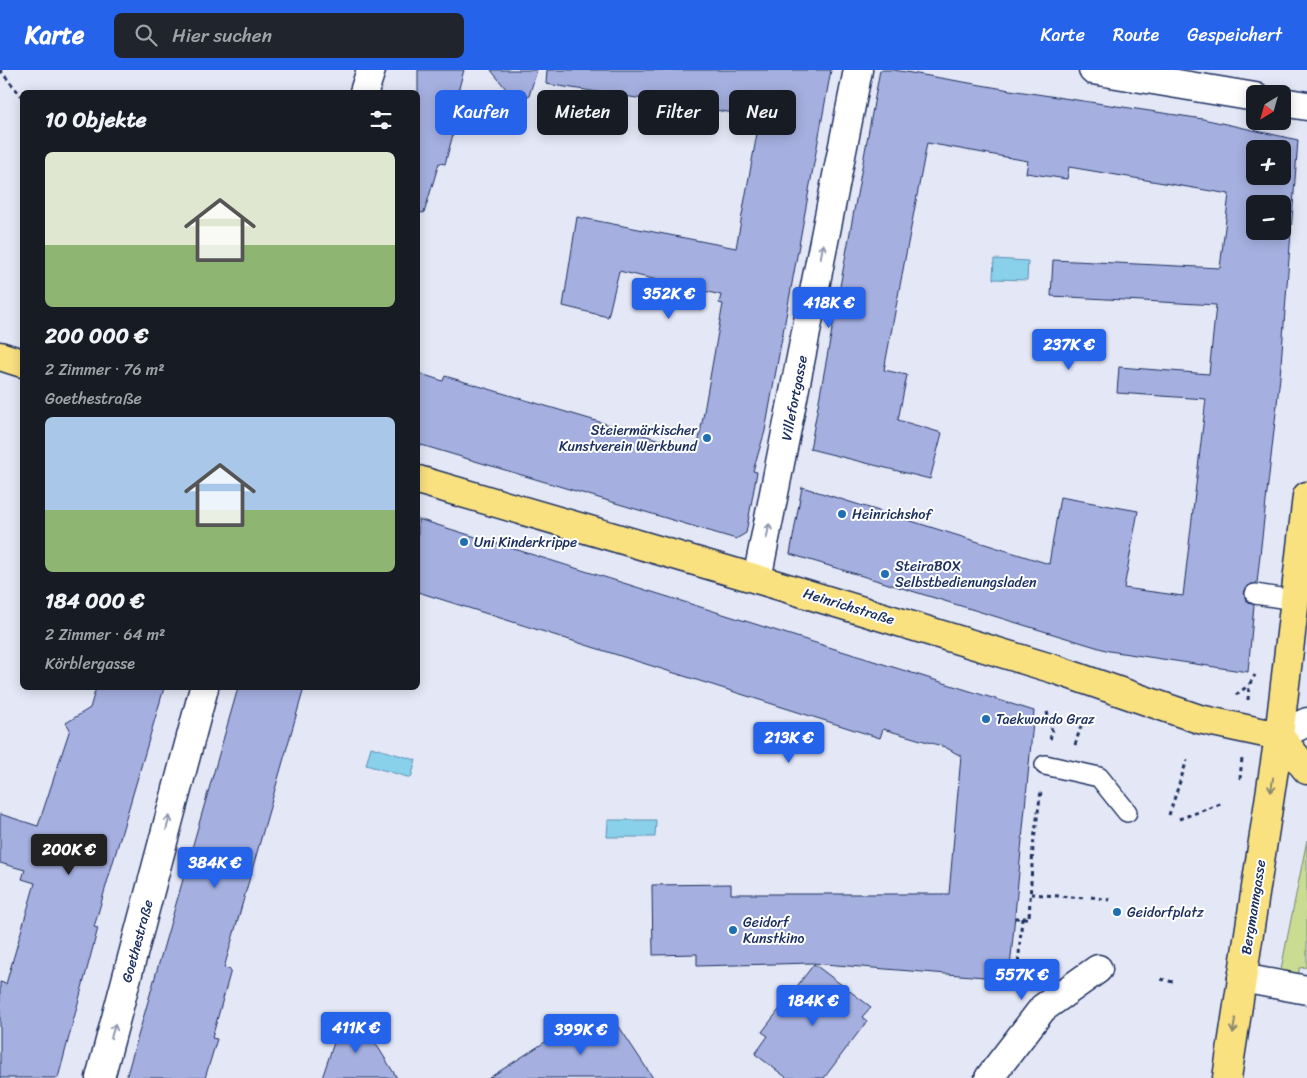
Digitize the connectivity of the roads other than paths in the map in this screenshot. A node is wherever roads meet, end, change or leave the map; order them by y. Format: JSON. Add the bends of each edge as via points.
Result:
{"nodes":[{"id":1,"x":371,"y":70,"type":"edge"},
{"id":2,"x":858,"y":70,"type":"edge"},
{"id":3,"x":1093,"y":70,"type":"edge"},
{"id":4,"x":365,"y":90,"type":"edge"},
{"id":5,"x":1246,"y":96,"type":"edge"},
{"id":6,"x":1291,"y":103,"type":"edge"},
{"id":7,"x":1307,"y":106,"type":"edge"},
{"id":8,"x":0,"y":356,"type":"edge"},
{"id":9,"x":20,"y":362,"type":"edge"},
{"id":10,"x":420,"y":481,"type":"edge"},
{"id":11,"x":1307,"y":496,"type":"edge"},
{"id":12,"x":758,"y":579,"type":"junction"},
{"id":13,"x":1255,"y":594,"type":"dead end"},
{"id":14,"x":1294,"y":600,"type":"junction"},
{"id":15,"x":203,"y":690,"type":"edge"},
{"id":16,"x":1307,"y":722,"type":"edge"},
{"id":17,"x":1279,"y":736,"type":"junction"},
{"id":18,"x":1045,"y":765,"type":"road end"},
{"id":19,"x":1307,"y":770,"type":"edge"},
{"id":20,"x":1128,"y":812,"type":"dead end"},
{"id":21,"x":1098,"y":969,"type":"dead end"},
{"id":22,"x":1242,"y":978,"type":"junction"},
{"id":23,"x":1307,"y":990,"type":"edge"},
{"id":24,"x":100,"y":1078,"type":"edge"},
{"id":25,"x":989,"y":1078,"type":"edge"},
{"id":26,"x":1227,"y":1078,"type":"edge"}],
"edges":[{"from":1,"to":4,"type":"street"},
{"from":12,"to":2,"type":"street","name":"Villefortgasse","one_way":true},
{"from":3,"to":5,"type":"street"},
{"from":6,"to":7,"type":"street"},
{"from":8,"to":9,"type":"main road"},
{"from":10,"to":12,"type":"main road","name":"Heinrichstraße"},
{"from":11,"to":14,"type":"main road","name":"Bergmanngasse"},
{"from":12,"to":17,"type":"main road","name":"Heinrichstraße","via":[[1054,669],[1199,719]]},
{"from":13,"to":14,"type":"lane"},
{"from":14,"to":17,"type":"main road","name":"Bergmanngasse"},
{"from":24,"to":15,"type":"street","name":"Goethestraße","one_way":true},
{"from":16,"to":17,"type":"street"},
{"from":17,"to":19,"type":"main road"},
{"from":17,"to":22,"type":"main road","name":"Bergmanngasse","one_way":true},
{"from":18,"to":20,"type":"lane","via":[[1099,776]]},
{"from":21,"to":25,"type":"street","via":[[1044,1008]]},
{"from":22,"to":23,"type":"street"},
{"from":22,"to":26,"type":"main road","name":"Bergmanngasse","one_way":true}]}
